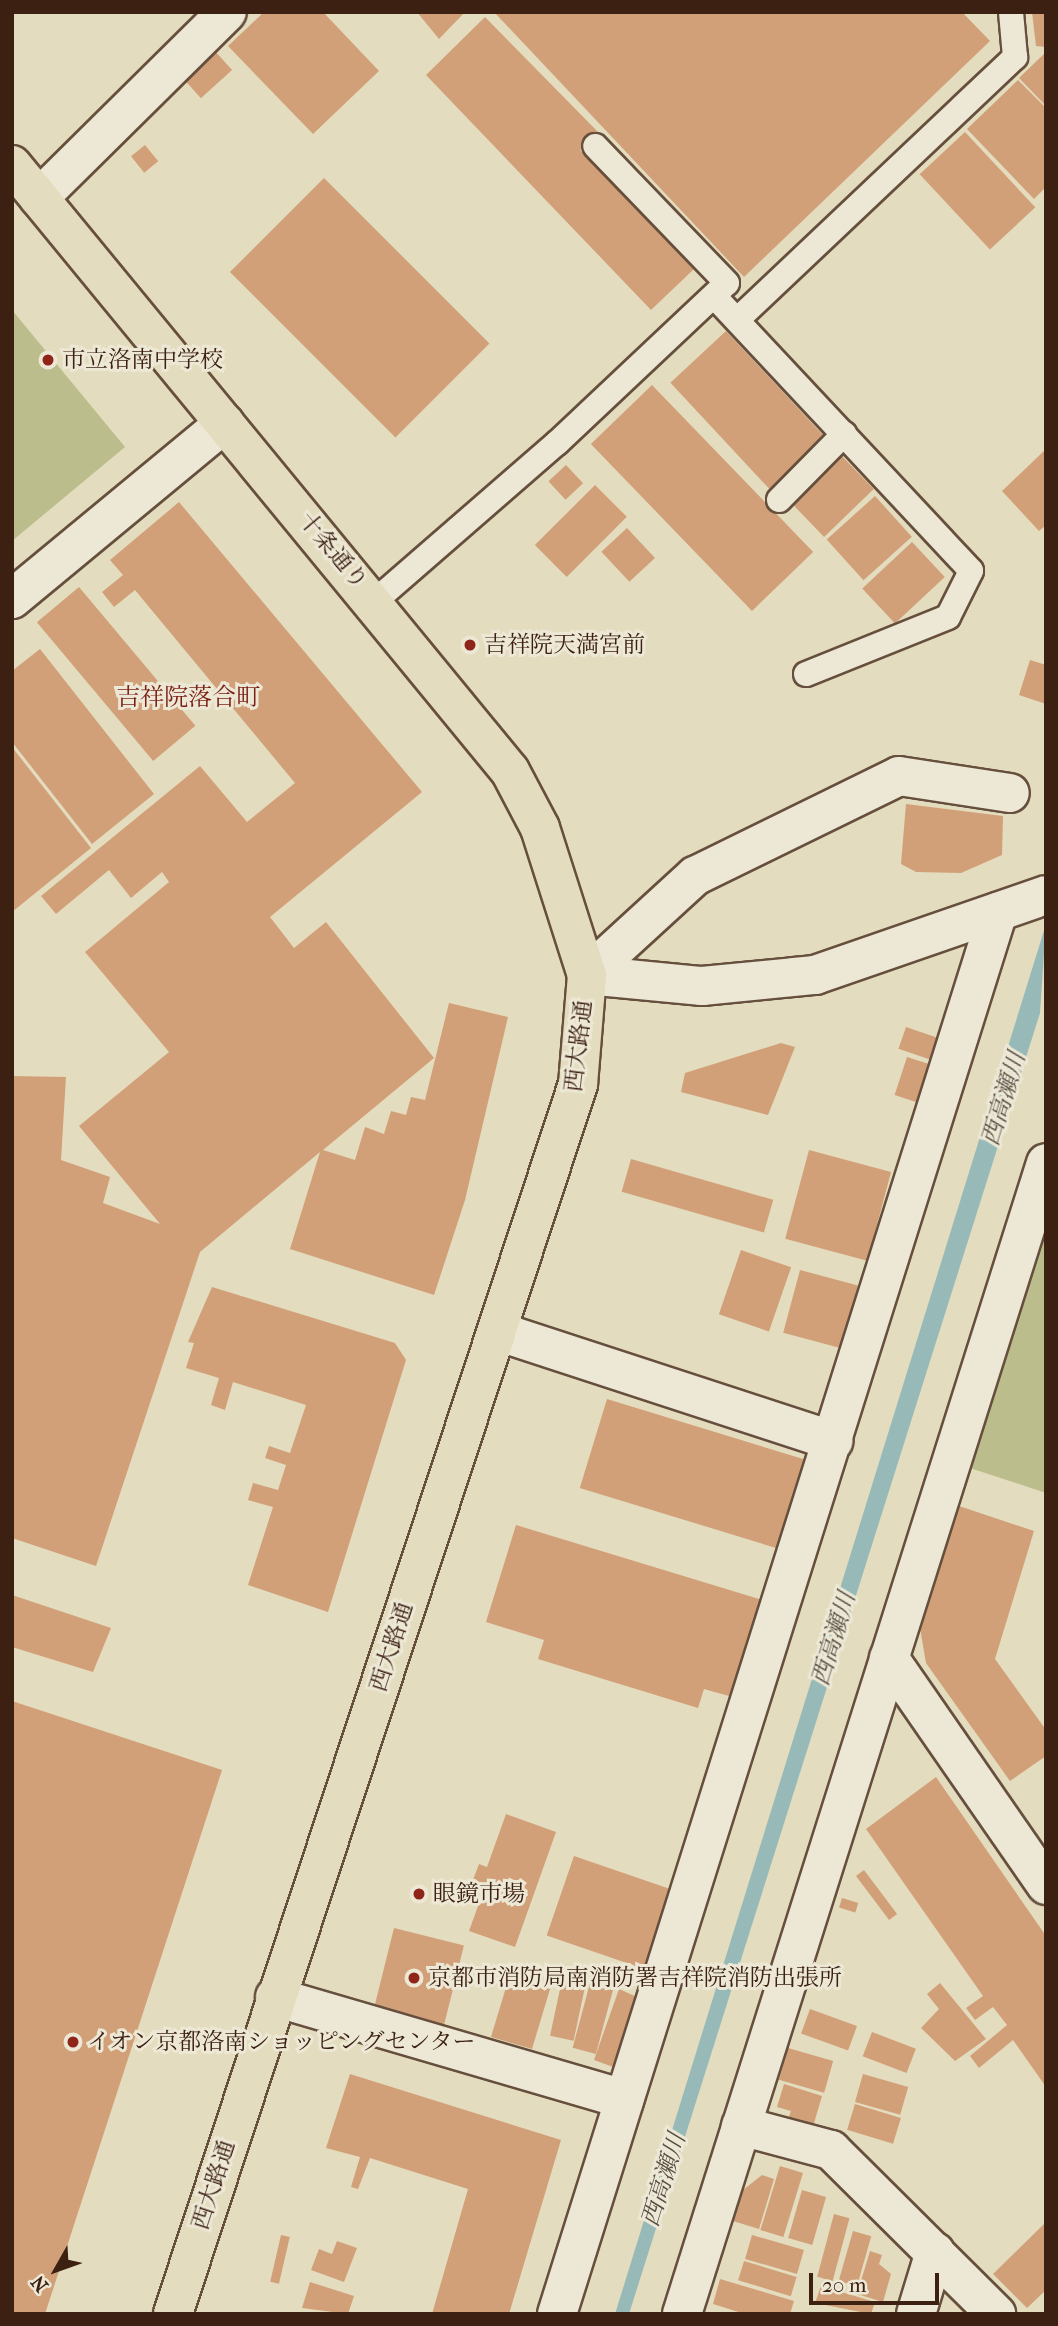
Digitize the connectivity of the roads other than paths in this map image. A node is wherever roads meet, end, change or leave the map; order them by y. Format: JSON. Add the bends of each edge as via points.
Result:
{"nodes":[{"id":1,"x":227,"y":12,"type":"edge"},
{"id":2,"x":1011,"y":12,"type":"edge"},
{"id":3,"x":595,"y":146,"type":"dead end"},
{"id":4,"x":12,"y":165,"type":"edge"},
{"id":5,"x":39,"y":198,"type":"junction"},
{"id":6,"x":714,"y":296,"type":"junction"},
{"id":7,"x":737,"y":320,"type":"junction"},
{"id":8,"x":225,"y":423,"type":"junction"},
{"id":9,"x":844,"y":434,"type":"junction"},
{"id":10,"x":779,"y":500,"type":"dead end"},
{"id":11,"x":12,"y":599,"type":"edge"},
{"id":12,"x":375,"y":601,"type":"junction"},
{"id":13,"x":806,"y":674,"type":"dead end"},
{"id":14,"x":1010,"y":793,"type":"dead end"},
{"id":15,"x":1019,"y":904,"type":"edge"},
{"id":16,"x":587,"y":975,"type":"junction"},
{"id":17,"x":1046,"y":1163,"type":"edge"},
{"id":18,"x":497,"y":1331,"type":"junction"},
{"id":19,"x":833,"y":1441,"type":"junction"},
{"id":20,"x":889,"y":1658,"type":"junction"},
{"id":21,"x":1046,"y":1885,"type":"edge"},
{"id":22,"x":275,"y":1997,"type":"junction"},
{"id":23,"x":624,"y":2099,"type":"junction"},
{"id":24,"x":741,"y":2126,"type":"junction"},
{"id":25,"x":935,"y":2252,"type":"junction"},
{"id":26,"x":173,"y":2314,"type":"edge"},
{"id":27,"x":557,"y":2314,"type":"edge"},
{"id":28,"x":682,"y":2314,"type":"edge"},
{"id":29,"x":916,"y":2314,"type":"edge"},
{"id":30,"x":996,"y":2314,"type":"edge"}],
"edges":[{"from":1,"to":5,"type":"street"},
{"from":2,"to":7,"type":"lane","via":[[1015,57]]},
{"from":3,"to":6,"type":"lane","via":[[727,283]]},
{"from":4,"to":5,"type":"main road","name":"十条通り"},
{"from":5,"to":8,"type":"main road","name":"十条通り"},
{"from":6,"to":7,"type":"lane"},
{"from":6,"to":12,"type":"lane","via":[[557,443]]},
{"from":7,"to":9,"type":"lane"},
{"from":8,"to":11,"type":"street"},
{"from":8,"to":12,"type":"main road","name":"十条通り"},
{"from":9,"to":10,"type":"lane"},
{"from":9,"to":13,"type":"lane","via":[[971,572],[948,617]]},
{"from":12,"to":16,"type":"main road","name":"十条通り","via":[[510,771],[540,828]]},
{"from":14,"to":16,"type":"street","via":[[899,776],[695,876]]},
{"from":15,"to":16,"type":"street","via":[[815,975],[702,986]]},
{"from":15,"to":19,"type":"street"},
{"from":16,"to":18,"type":"main road","name":"西大路通","via":[[578,1084]]},
{"from":17,"to":20,"type":"street"},
{"from":18,"to":19,"type":"street"},
{"from":18,"to":22,"type":"main road","name":"西大路通"},
{"from":19,"to":23,"type":"street"},
{"from":20,"to":21,"type":"street"},
{"from":20,"to":24,"type":"street"},
{"from":22,"to":23,"type":"street"},
{"from":22,"to":26,"type":"main road","name":"西大路通"},
{"from":23,"to":27,"type":"street"},
{"from":24,"to":25,"type":"street","via":[[831,2150]]},
{"from":24,"to":28,"type":"street"},
{"from":25,"to":29,"type":"street"},
{"from":25,"to":30,"type":"street"}]}
